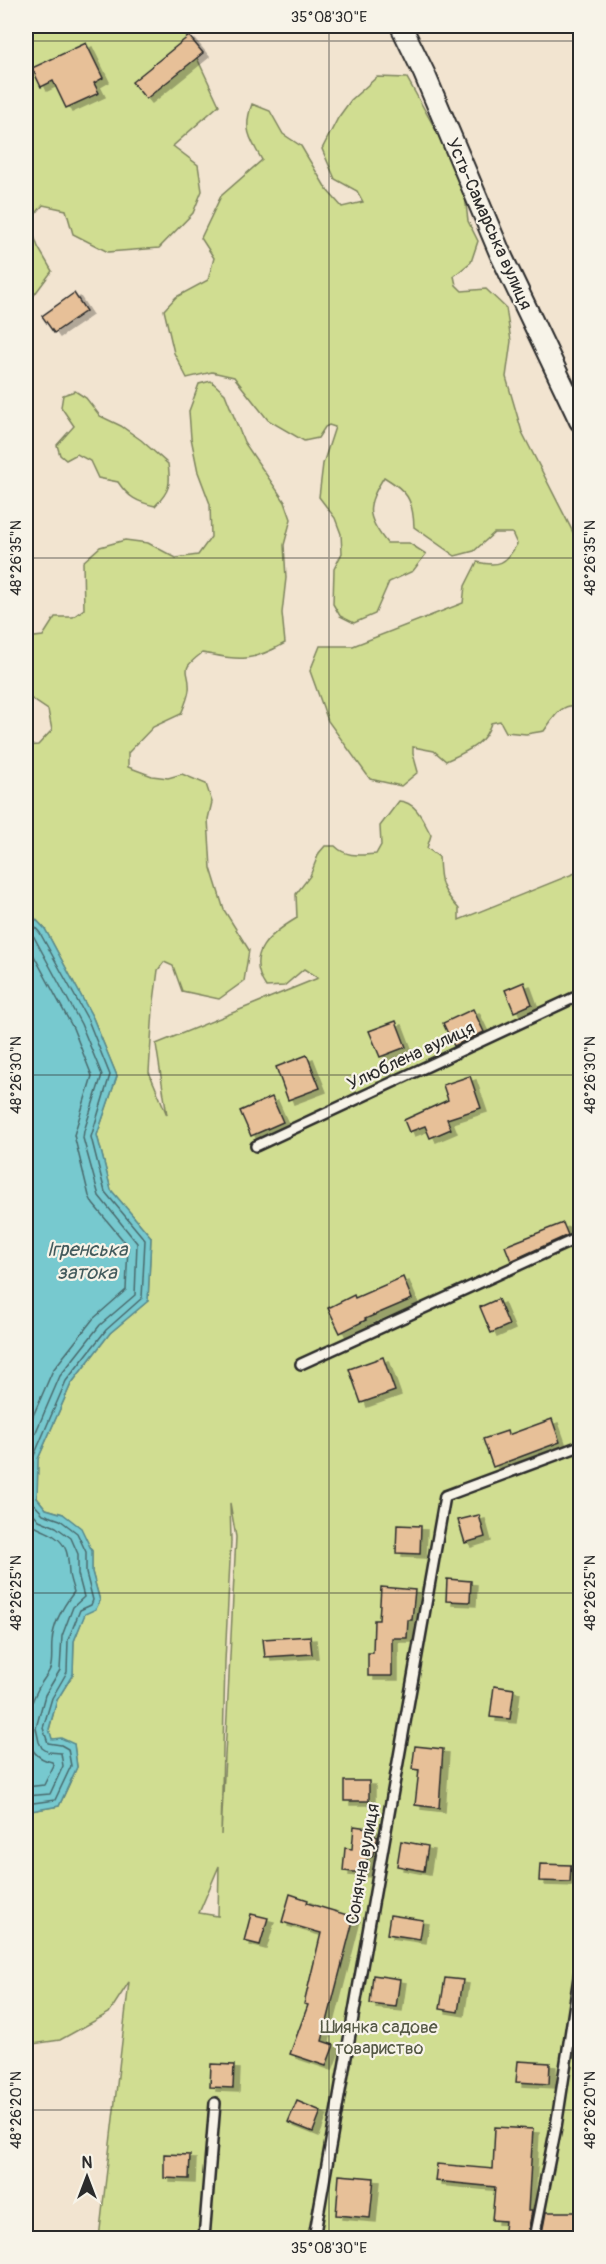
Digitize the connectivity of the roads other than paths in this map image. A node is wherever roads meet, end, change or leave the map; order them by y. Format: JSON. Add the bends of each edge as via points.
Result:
{"nodes":[{"id":1,"x":401,"y":26,"type":"edge"},
{"id":2,"x":580,"y":421,"type":"edge"},
{"id":3,"x":580,"y":995,"type":"edge"},
{"id":4,"x":256,"y":1146,"type":"dead end"},
{"id":5,"x":580,"y":1237,"type":"edge"},
{"id":6,"x":301,"y":1364,"type":"dead end"},
{"id":7,"x":580,"y":1446,"type":"edge"},
{"id":8,"x":580,"y":1971,"type":"edge"},
{"id":9,"x":215,"y":2103,"type":"dead end"},
{"id":10,"x":204,"y":2238,"type":"edge"},
{"id":11,"x":314,"y":2238,"type":"edge"},
{"id":12,"x":534,"y":2238,"type":"edge"}],
"edges":[{"from":1,"to":2,"type":"street","name":"Усть-Самарська вулиця","via":[[500,253]]},
{"from":3,"to":4,"type":"lane","name":"Улюблена вулиця"},
{"from":5,"to":6,"type":"lane"},
{"from":7,"to":11,"type":"lane","name":"Сонячна вулиця","via":[[445,1496]]},
{"from":8,"to":12,"type":"lane"},
{"from":9,"to":10,"type":"lane"}]}
